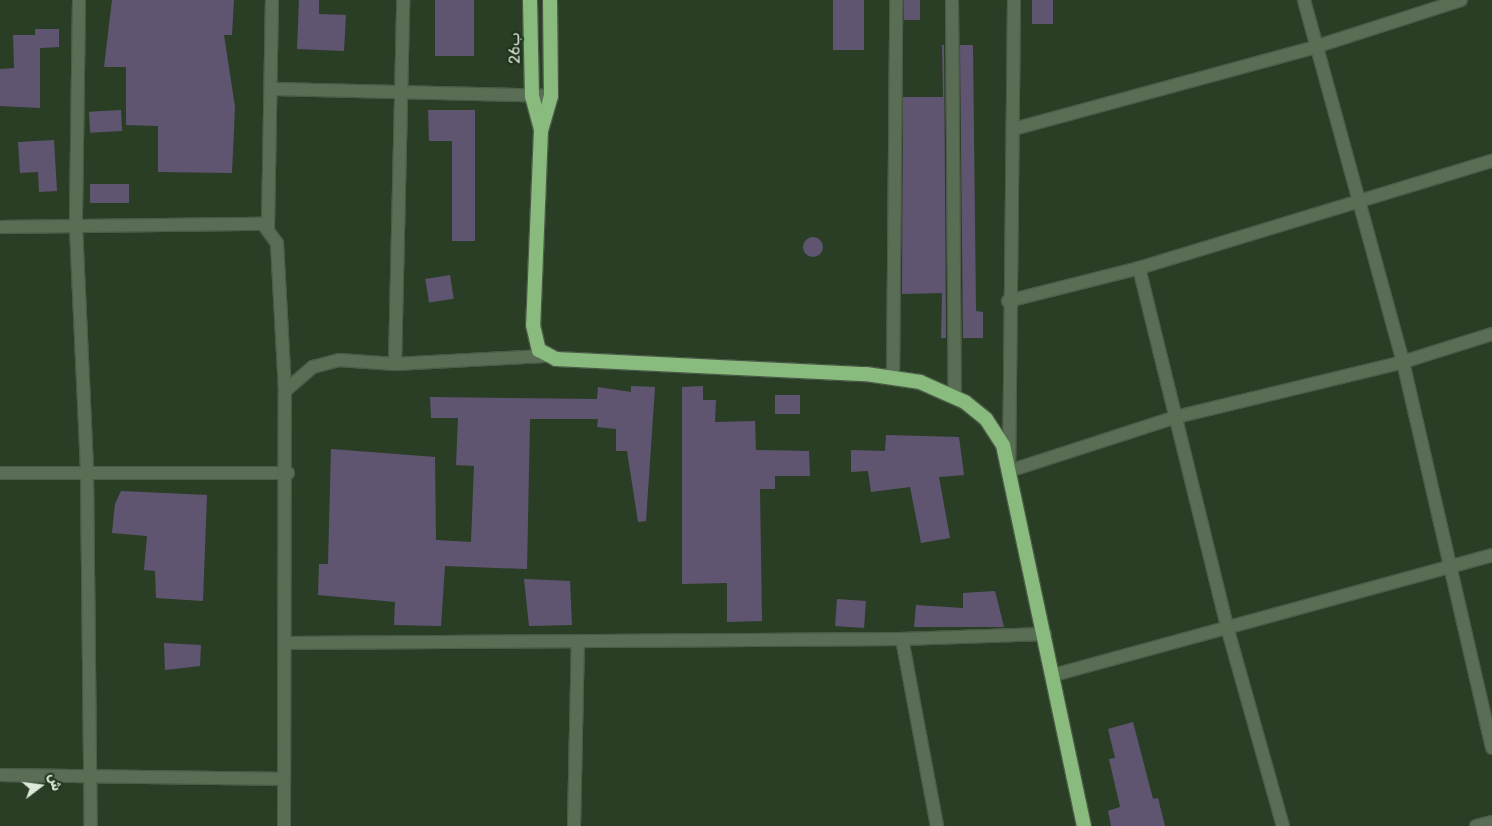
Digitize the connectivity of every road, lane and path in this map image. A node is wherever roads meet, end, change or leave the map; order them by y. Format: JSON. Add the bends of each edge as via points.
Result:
{"nodes":[{"id":1,"x":79,"y":0,"type":"edge"},
{"id":2,"x":272,"y":0,"type":"edge"},
{"id":3,"x":403,"y":0,"type":"edge"},
{"id":4,"x":530,"y":0,"type":"edge"},
{"id":5,"x":550,"y":0,"type":"edge"},
{"id":6,"x":896,"y":0,"type":"edge"},
{"id":7,"x":952,"y":0,"type":"edge"},
{"id":8,"x":1014,"y":0,"type":"edge"},
{"id":9,"x":1304,"y":0,"type":"edge"},
{"id":10,"x":1461,"y":0,"type":"edge"},
{"id":11,"x":1315,"y":47,"type":"junction"},
{"id":12,"x":271,"y":89,"type":"junction"},
{"id":13,"x":398,"y":90,"type":"junction"},
{"id":14,"x":532,"y":96,"type":"junction"},
{"id":15,"x":551,"y":96,"type":"junction"},
{"id":16,"x":1014,"y":129,"type":"junction"},
{"id":17,"x":541,"y":130,"type":"junction"},
{"id":18,"x":1492,"y":161,"type":"edge"},
{"id":19,"x":1362,"y":201,"type":"junction"},
{"id":20,"x":76,"y":226,"type":"junction"},
{"id":21,"x":0,"y":227,"type":"edge"},
{"id":22,"x":268,"y":227,"type":"junction"},
{"id":23,"x":1139,"y":268,"type":"junction"},
{"id":24,"x":1008,"y":301,"type":"junction"},
{"id":25,"x":1492,"y":334,"type":"edge"},
{"id":26,"x":544,"y":356,"type":"junction"},
{"id":27,"x":1403,"y":362,"type":"junction"},
{"id":28,"x":395,"y":364,"type":"junction"},
{"id":29,"x":893,"y":378,"type":"junction"},
{"id":30,"x":285,"y":391,"type":"junction"},
{"id":31,"x":955,"y":396,"type":"junction"},
{"id":32,"x":1176,"y":417,"type":"junction"},
{"id":33,"x":1009,"y":471,"type":"junction"},
{"id":34,"x":0,"y":473,"type":"edge"},
{"id":35,"x":87,"y":473,"type":"junction"},
{"id":36,"x":288,"y":473,"type":"junction"},
{"id":37,"x":1492,"y":555,"type":"edge"},
{"id":38,"x":1452,"y":567,"type":"junction"},
{"id":39,"x":1227,"y":627,"type":"junction"},
{"id":40,"x":1045,"y":634,"type":"junction"},
{"id":41,"x":902,"y":639,"type":"junction"},
{"id":42,"x":578,"y":640,"type":"junction"},
{"id":43,"x":286,"y":642,"type":"junction"},
{"id":44,"x":1054,"y":675,"type":"junction"},
{"id":45,"x":1492,"y":748,"type":"edge"},
{"id":46,"x":0,"y":775,"type":"edge"},
{"id":47,"x":92,"y":775,"type":"junction"},
{"id":48,"x":284,"y":779,"type":"junction"},
{"id":49,"x":1492,"y":822,"type":"edge"},
{"id":50,"x":92,"y":826,"type":"edge"},
{"id":51,"x":284,"y":826,"type":"edge"},
{"id":52,"x":574,"y":826,"type":"edge"},
{"id":53,"x":937,"y":826,"type":"edge"},
{"id":54,"x":1084,"y":826,"type":"edge"},
{"id":55,"x":1283,"y":826,"type":"edge"},
{"id":56,"x":1476,"y":826,"type":"edge"}],
"edges":[{"from":1,"to":20,"type":"street"},
{"from":2,"to":12,"type":"street"},
{"from":3,"to":13,"type":"street"},
{"from":4,"to":14,"type":"highway","name":"26ب"},
{"from":5,"to":15,"type":"highway"},
{"from":6,"to":29,"type":"street"},
{"from":7,"to":31,"type":"street"},
{"from":8,"to":16,"type":"street"},
{"from":9,"to":11,"type":"street"},
{"from":10,"to":11,"type":"street"},
{"from":11,"to":16,"type":"street"},
{"from":11,"to":19,"type":"street"},
{"from":12,"to":13,"type":"street"},
{"from":12,"to":22,"type":"street"},
{"from":13,"to":14,"type":"street"},
{"from":13,"to":28,"type":"street"},
{"from":14,"to":15,"type":"street"},
{"from":14,"to":17,"type":"highway","name":"26ب"},
{"from":15,"to":17,"type":"highway"},
{"from":16,"to":24,"type":"street"},
{"from":17,"to":26,"type":"highway","via":[[532,325]]},
{"from":18,"to":19,"type":"street"},
{"from":19,"to":23,"type":"street"},
{"from":19,"to":27,"type":"street"},
{"from":20,"to":21,"type":"street"},
{"from":20,"to":22,"type":"street","via":[[257,223]]},
{"from":20,"to":35,"type":"street"},
{"from":22,"to":30,"type":"street","via":[[277,243]]},
{"from":23,"to":24,"type":"street"},
{"from":23,"to":32,"type":"street"},
{"from":24,"to":33,"type":"street"},
{"from":25,"to":27,"type":"street"},
{"from":26,"to":28,"type":"street"},
{"from":26,"to":29,"type":"highway"},
{"from":27,"to":32,"type":"street"},
{"from":27,"to":38,"type":"street"},
{"from":28,"to":30,"type":"street","via":[[339,360],[313,367]]},
{"from":29,"to":31,"type":"highway","via":[[920,382]]},
{"from":30,"to":36,"type":"street"},
{"from":31,"to":33,"type":"highway","via":[[986,419],[1003,445]]},
{"from":32,"to":33,"type":"street"},
{"from":32,"to":39,"type":"street"},
{"from":33,"to":40,"type":"highway"},
{"from":34,"to":35,"type":"street"},
{"from":35,"to":36,"type":"street"},
{"from":35,"to":47,"type":"street"},
{"from":36,"to":43,"type":"street"},
{"from":37,"to":38,"type":"street"},
{"from":38,"to":39,"type":"street"},
{"from":38,"to":45,"type":"street"},
{"from":39,"to":44,"type":"street"},
{"from":39,"to":55,"type":"street"},
{"from":40,"to":41,"type":"street"},
{"from":40,"to":44,"type":"highway"},
{"from":41,"to":42,"type":"street"},
{"from":41,"to":53,"type":"street"},
{"from":42,"to":43,"type":"street"},
{"from":42,"to":52,"type":"street"},
{"from":43,"to":48,"type":"street"},
{"from":44,"to":54,"type":"highway"},
{"from":46,"to":47,"type":"street"},
{"from":47,"to":48,"type":"street"},
{"from":47,"to":50,"type":"street"},
{"from":48,"to":51,"type":"street"},
{"from":49,"to":56,"type":"street"}]}
